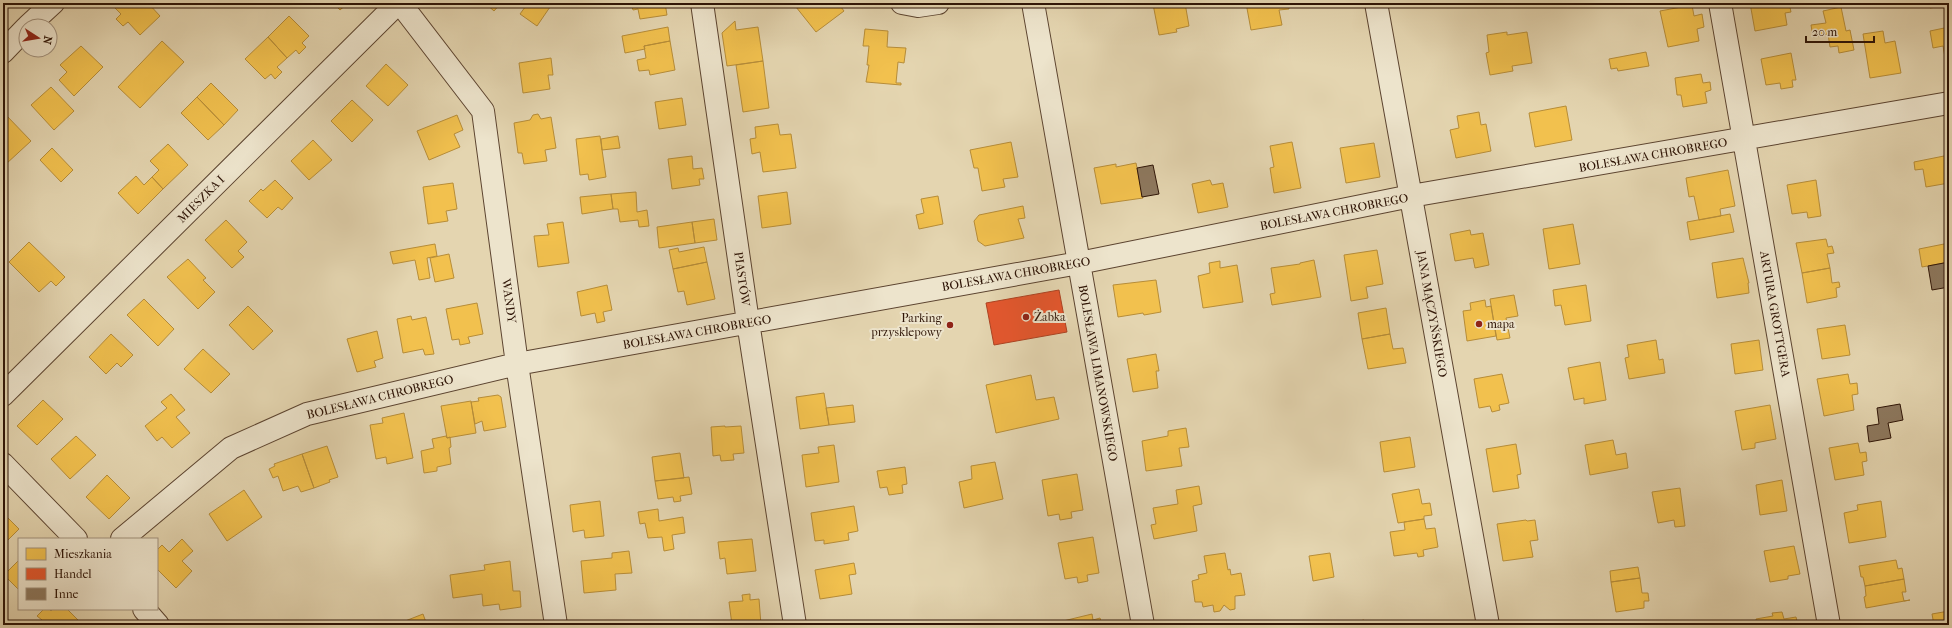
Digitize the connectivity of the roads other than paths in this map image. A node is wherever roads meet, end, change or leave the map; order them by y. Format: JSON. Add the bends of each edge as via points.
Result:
{"nodes":[{"id":1,"x":53,"y":3,"type":"edge"},
{"id":2,"x":399,"y":3,"type":"edge"},
{"id":3,"x":702,"y":3,"type":"edge"},
{"id":4,"x":902,"y":3,"type":"edge"},
{"id":5,"x":938,"y":3,"type":"edge"},
{"id":6,"x":1033,"y":3,"type":"edge"},
{"id":7,"x":1376,"y":3,"type":"edge"},
{"id":8,"x":1720,"y":3,"type":"edge"},
{"id":9,"x":37,"y":18,"type":"edge"},
{"id":10,"x":18,"y":36,"type":"edge"},
{"id":11,"x":3,"y":52,"type":"edge"},
{"id":12,"x":1949,"y":103,"type":"edge"},
{"id":13,"x":1744,"y":140,"type":"junction"},
{"id":14,"x":1411,"y":196,"type":"junction"},
{"id":15,"x":1079,"y":263,"type":"junction"},
{"id":16,"x":748,"y":322,"type":"junction"},
{"id":17,"x":517,"y":364,"type":"junction"},
{"id":18,"x":3,"y":395,"type":"edge"},
{"id":19,"x":3,"y":464,"type":"edge"},
{"id":20,"x":75,"y":538,"type":"edge"},
{"id":21,"x":123,"y":538,"type":"edge"},
{"id":22,"x":145,"y":610,"type":"edge"},
{"id":23,"x":158,"y":625,"type":"edge"},
{"id":24,"x":556,"y":625,"type":"edge"},
{"id":25,"x":795,"y":625,"type":"edge"},
{"id":26,"x":1143,"y":625,"type":"edge"},
{"id":27,"x":1488,"y":625,"type":"edge"},
{"id":28,"x":1829,"y":625,"type":"edge"}],
"edges":[{"from":1,"to":9,"type":"street"},
{"from":2,"to":17,"type":"street","name":"WANDY","via":[[483,111]]},
{"from":2,"to":18,"type":"street","name":"MIESZKA I"},
{"from":3,"to":16,"type":"street","name":"PIASTÓW"},
{"from":4,"to":5,"type":"street","via":[[918,6]]},
{"from":6,"to":15,"type":"street","name":"BOLESŁAWA LIMANOWSKIEGO"},
{"from":7,"to":14,"type":"street","name":"JANA MĄCZYŃSKIEGO"},
{"from":8,"to":13,"type":"street","name":"ARTURA GROTTGERA"},
{"from":10,"to":11,"type":"street"},
{"from":12,"to":13,"type":"street","name":"BOLESŁAWA CHROBREGO"},
{"from":13,"to":14,"type":"street","name":"BOLESŁAWA CHROBREGO"},
{"from":13,"to":28,"type":"street","name":"ARTURA GROTTGERA"},
{"from":14,"to":15,"type":"street","name":"BOLESŁAWA CHROBREGO"},
{"from":14,"to":27,"type":"street","name":"JANA MĄCZYŃSKIEGO"},
{"from":15,"to":16,"type":"street","name":"BOLESŁAWA CHROBREGO"},
{"from":15,"to":26,"type":"street","name":"BOLESŁAWA LIMANOWSKIEGO"},
{"from":16,"to":17,"type":"street","name":"BOLESŁAWA CHROBREGO"},
{"from":16,"to":25,"type":"street","name":"PIASTÓW"},
{"from":17,"to":21,"type":"street","name":"BOLESŁAWA CHROBREGO","via":[[307,414],[231,448]]},
{"from":17,"to":24,"type":"street","name":"WANDY"},
{"from":19,"to":20,"type":"street"},
{"from":22,"to":23,"type":"street"}]}
